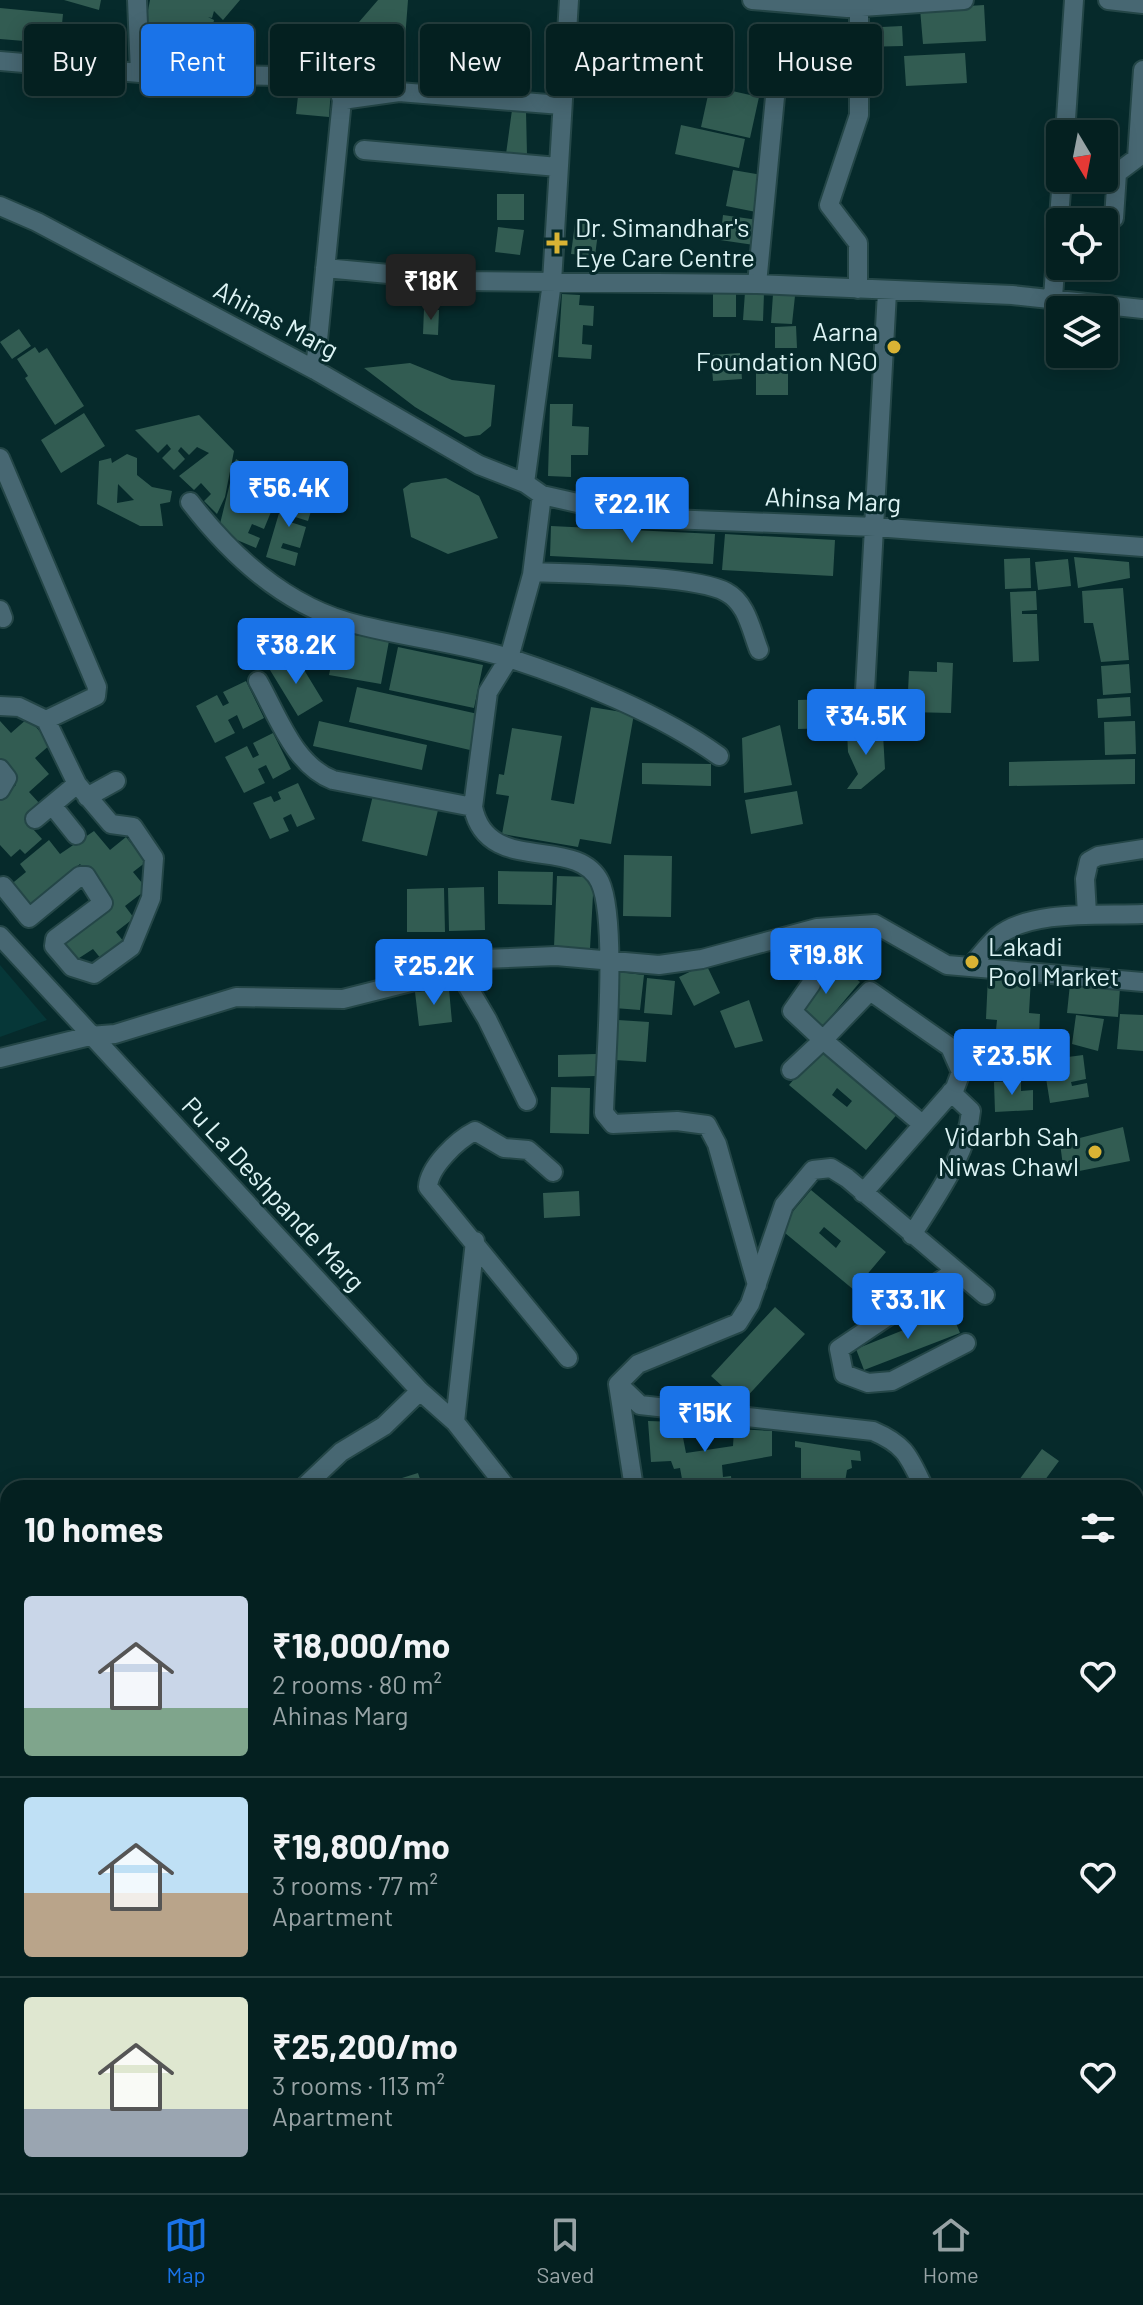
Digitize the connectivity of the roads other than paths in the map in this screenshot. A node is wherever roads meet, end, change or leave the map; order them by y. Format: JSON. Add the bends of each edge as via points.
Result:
{"nodes":[{"id":1,"x":137,"y":0,"type":"edge"},
{"id":2,"x":569,"y":0,"type":"edge"},
{"id":3,"x":752,"y":0,"type":"edge"},
{"id":4,"x":964,"y":0,"type":"edge"},
{"id":5,"x":1074,"y":0,"type":"edge"},
{"id":6,"x":1108,"y":0,"type":"edge"},
{"id":7,"x":1143,"y":4,"type":"edge"},
{"id":8,"x":859,"y":7,"type":"junction"},
{"id":9,"x":0,"y":61,"type":"edge"},
{"id":10,"x":1143,"y":69,"type":"edge"},
{"id":11,"x":140,"y":73,"type":"junction"},
{"id":12,"x":270,"y":76,"type":"edge"},
{"id":13,"x":404,"y":92,"type":"edge"},
{"id":14,"x":339,"y":96,"type":"edge"},
{"id":15,"x":775,"y":97,"type":"dead end"},
{"id":16,"x":561,"y":105,"type":"junction"},
{"id":17,"x":1066,"y":120,"type":"edge"},
{"id":18,"x":364,"y":150,"type":"dead end"},
{"id":19,"x":558,"y":167,"type":"junction"},
{"id":20,"x":1118,"y":177,"type":"edge"},
{"id":21,"x":1061,"y":192,"type":"edge"},
{"id":22,"x":0,"y":206,"type":"edge"},
{"id":23,"x":325,"y":268,"type":"junction"},
{"id":24,"x":552,"y":282,"type":"junction"},
{"id":25,"x":757,"y":284,"type":"junction"},
{"id":26,"x":858,"y":289,"type":"junction"},
{"id":27,"x":887,"y":292,"type":"junction"},
{"id":28,"x":1053,"y":296,"type":"edge"},
{"id":29,"x":1046,"y":297,"type":"edge"},
{"id":30,"x":1118,"y":306,"type":"edge"},
{"id":31,"x":1143,"y":309,"type":"edge"},
{"id":32,"x":315,"y":370,"type":"junction"},
{"id":33,"x":0,"y":458,"type":"edge"},
{"id":34,"x":525,"y":483,"type":"junction"},
{"id":35,"x":542,"y":495,"type":"junction"},
{"id":36,"x":190,"y":502,"type":"dead end"},
{"id":37,"x":875,"y":527,"type":"junction"},
{"id":38,"x":1143,"y":547,"type":"edge"},
{"id":39,"x":532,"y":575,"type":"junction"},
{"id":40,"x":759,"y":650,"type":"dead end"},
{"id":41,"x":509,"y":658,"type":"junction"},
{"id":42,"x":258,"y":681,"type":"dead end"},
{"id":43,"x":0,"y":706,"type":"edge"},
{"id":44,"x":46,"y":720,"type":"junction"},
{"id":45,"x":863,"y":727,"type":"dead end"},
{"id":46,"x":719,"y":756,"type":"dead end"},
{"id":47,"x":0,"y":769,"type":"edge"},
{"id":48,"x":116,"y":781,"type":"dead end"},
{"id":49,"x":0,"y":790,"type":"edge"},
{"id":50,"x":82,"y":791,"type":"junction"},
{"id":51,"x":52,"y":805,"type":"junction"},
{"id":52,"x":473,"y":807,"type":"junction"},
{"id":53,"x":35,"y":819,"type":"dead end"},
{"id":54,"x":76,"y":835,"type":"dead end"},
{"id":55,"x":1143,"y":849,"type":"edge"},
{"id":56,"x":3,"y":886,"type":"dead end"},
{"id":57,"x":1087,"y":914,"type":"junction"},
{"id":58,"x":1143,"y":914,"type":"edge"},
{"id":59,"x":29,"y":918,"type":"junction"},
{"id":60,"x":1,"y":938,"type":"edge"},
{"id":61,"x":608,"y":959,"type":"junction"},
{"id":62,"x":972,"y":965,"type":"junction"},
{"id":63,"x":458,"y":970,"type":"junction"},
{"id":64,"x":1143,"y":982,"type":"edge"},
{"id":65,"x":811,"y":984,"type":"dead end"},
{"id":66,"x":90,"y":1036,"type":"junction"},
{"id":67,"x":823,"y":1040,"type":"junction"},
{"id":68,"x":0,"y":1058,"type":"edge"},
{"id":69,"x":791,"y":1070,"type":"dead end"},
{"id":70,"x":951,"y":1092,"type":"junction"},
{"id":71,"x":527,"y":1101,"type":"dead end"},
{"id":72,"x":922,"y":1124,"type":"junction"},
{"id":73,"x":553,"y":1172,"type":"dead end"},
{"id":74,"x":863,"y":1193,"type":"junction"},
{"id":75,"x":912,"y":1235,"type":"junction"},
{"id":76,"x":475,"y":1241,"type":"junction"},
{"id":77,"x":955,"y":1271,"type":"junction"},
{"id":78,"x":757,"y":1285,"type":"junction"},
{"id":79,"x":985,"y":1295,"type":"dead end"},
{"id":80,"x":966,"y":1343,"type":"dead end"},
{"id":81,"x":568,"y":1358,"type":"dead end"},
{"id":82,"x":618,"y":1384,"type":"junction"},
{"id":83,"x":420,"y":1391,"type":"junction"},
{"id":84,"x":455,"y":1422,"type":"junction"},
{"id":85,"x":311,"y":1480,"type":"edge"},
{"id":86,"x":501,"y":1480,"type":"edge"},
{"id":87,"x":633,"y":1480,"type":"edge"},
{"id":88,"x":920,"y":1480,"type":"edge"}],
"edges":[{"from":1,"to":11,"type":"street"},
{"from":2,"to":16,"type":"street"},
{"from":3,"to":8,"type":"street"},
{"from":4,"to":8,"type":"street"},
{"from":5,"to":17,"type":"street"},
{"from":6,"to":7,"type":"street"},
{"from":8,"to":26,"type":"street","via":[[859,115],[829,205],[858,243]]},
{"from":9,"to":11,"type":"street"},
{"from":10,"to":20,"type":"street","via":[[1137,158],[1121,167]]},
{"from":11,"to":12,"type":"street"},
{"from":13,"to":16,"type":"street"},
{"from":14,"to":23,"type":"street"},
{"from":15,"to":25,"type":"street"},
{"from":16,"to":19,"type":"street"},
{"from":18,"to":19,"type":"street"},
{"from":19,"to":24,"type":"street"},
{"from":21,"to":28,"type":"street"},
{"from":22,"to":32,"type":"street","name":"Ahinas Marg"},
{"from":23,"to":24,"type":"street","via":[[463,281]]},
{"from":23,"to":32,"type":"street"},
{"from":24,"to":25,"type":"street"},
{"from":24,"to":34,"type":"street"},
{"from":25,"to":26,"type":"street"},
{"from":26,"to":27,"type":"street"},
{"from":27,"to":29,"type":"street"},
{"from":27,"to":37,"type":"street"},
{"from":30,"to":31,"type":"street"},
{"from":32,"to":34,"type":"street","name":"Ahinas Marg","via":[[479,465]]},
{"from":33,"to":44,"type":"street","via":[[97,687],[96,696]]},
{"from":34,"to":35,"type":"street","name":"Ahinsa Marg"},
{"from":35,"to":37,"type":"street","name":"Ahinsa Marg","via":[[644,518]]},
{"from":35,"to":39,"type":"street"},
{"from":36,"to":41,"type":"street","via":[[252,569],[298,599],[346,621]]},
{"from":37,"to":38,"type":"street","name":"Ahinsa Marg"},
{"from":37,"to":45,"type":"street"},
{"from":39,"to":40,"type":"street","via":[[629,577],[726,592],[744,609]]},
{"from":39,"to":41,"type":"street"},
{"from":41,"to":46,"type":"street","via":[[664,719]]},
{"from":41,"to":52,"type":"street","via":[[488,692]]},
{"from":42,"to":52,"type":"street","via":[[314,772]]},
{"from":43,"to":44,"type":"street","via":[[19,707]]},
{"from":44,"to":50,"type":"street"},
{"from":47,"to":49,"type":"street","via":[[7,778]]},
{"from":48,"to":50,"type":"street"},
{"from":50,"to":51,"type":"street"},
{"from":50,"to":59,"type":"street","via":[[111,824],[133,827],[154,858],[151,898],[131,947],[94,974],[72,967],[54,946],[55,939],[103,903],[86,876]]},
{"from":51,"to":53,"type":"street"},
{"from":51,"to":54,"type":"street"},
{"from":52,"to":61,"type":"street","via":[[476,822],[495,842],[580,864],[599,879]]},
{"from":55,"to":57,"type":"street","via":[[1089,861]]},
{"from":56,"to":59,"type":"street"},
{"from":57,"to":58,"type":"street"},
{"from":57,"to":62,"type":"street","via":[[1023,924],[998,936]]},
{"from":59,"to":60,"type":"street"},
{"from":60,"to":66,"type":"street","name":"Pu La Deshpande Marg"},
{"from":61,"to":62,"type":"street","via":[[659,965],[817,928],[875,924],[936,961]]},
{"from":61,"to":63,"type":"street","via":[[483,959]]},
{"from":61,"to":78,"type":"street","via":[[604,1113],[613,1124],[707,1125]]},
{"from":62,"to":64,"type":"street"},
{"from":63,"to":66,"type":"street","via":[[343,999],[236,997],[115,1034]]},
{"from":63,"to":71,"type":"street"},
{"from":65,"to":67,"type":"street","via":[[791,1009]]},
{"from":66,"to":68,"type":"street"},
{"from":66,"to":83,"type":"street","name":"Pu La Deshpande Marg"},
{"from":67,"to":69,"type":"street"},
{"from":67,"to":70,"type":"street","via":[[870,991],[950,1047],[961,1072]]},
{"from":67,"to":72,"type":"street"},
{"from":70,"to":72,"type":"street"},
{"from":70,"to":75,"type":"street","via":[[971,1111],[970,1123],[953,1167]]},
{"from":72,"to":74,"type":"street"},
{"from":73,"to":76,"type":"street","via":[[528,1150],[504,1148],[475,1131],[464,1137],[429,1176],[428,1187]]},
{"from":74,"to":75,"type":"street"},
{"from":74,"to":78,"type":"street","via":[[831,1168],[813,1170],[784,1205]]},
{"from":75,"to":77,"type":"street"},
{"from":76,"to":81,"type":"street"},
{"from":76,"to":84,"type":"street"},
{"from":77,"to":79,"type":"street"},
{"from":77,"to":80,"type":"street","via":[[839,1349],[844,1374],[868,1383],[892,1381]]},
{"from":78,"to":82,"type":"street","via":[[738,1323],[638,1364]]},
{"from":82,"to":87,"type":"street"},
{"from":82,"to":88,"type":"street","via":[[640,1405],[873,1431],[908,1453]]},
{"from":83,"to":84,"type":"street","name":"Pu La Deshpande Marg"},
{"from":83,"to":85,"type":"street","via":[[384,1426],[341,1452]]},
{"from":84,"to":86,"type":"street","name":"Pu La Deshpande Marg"}]}
